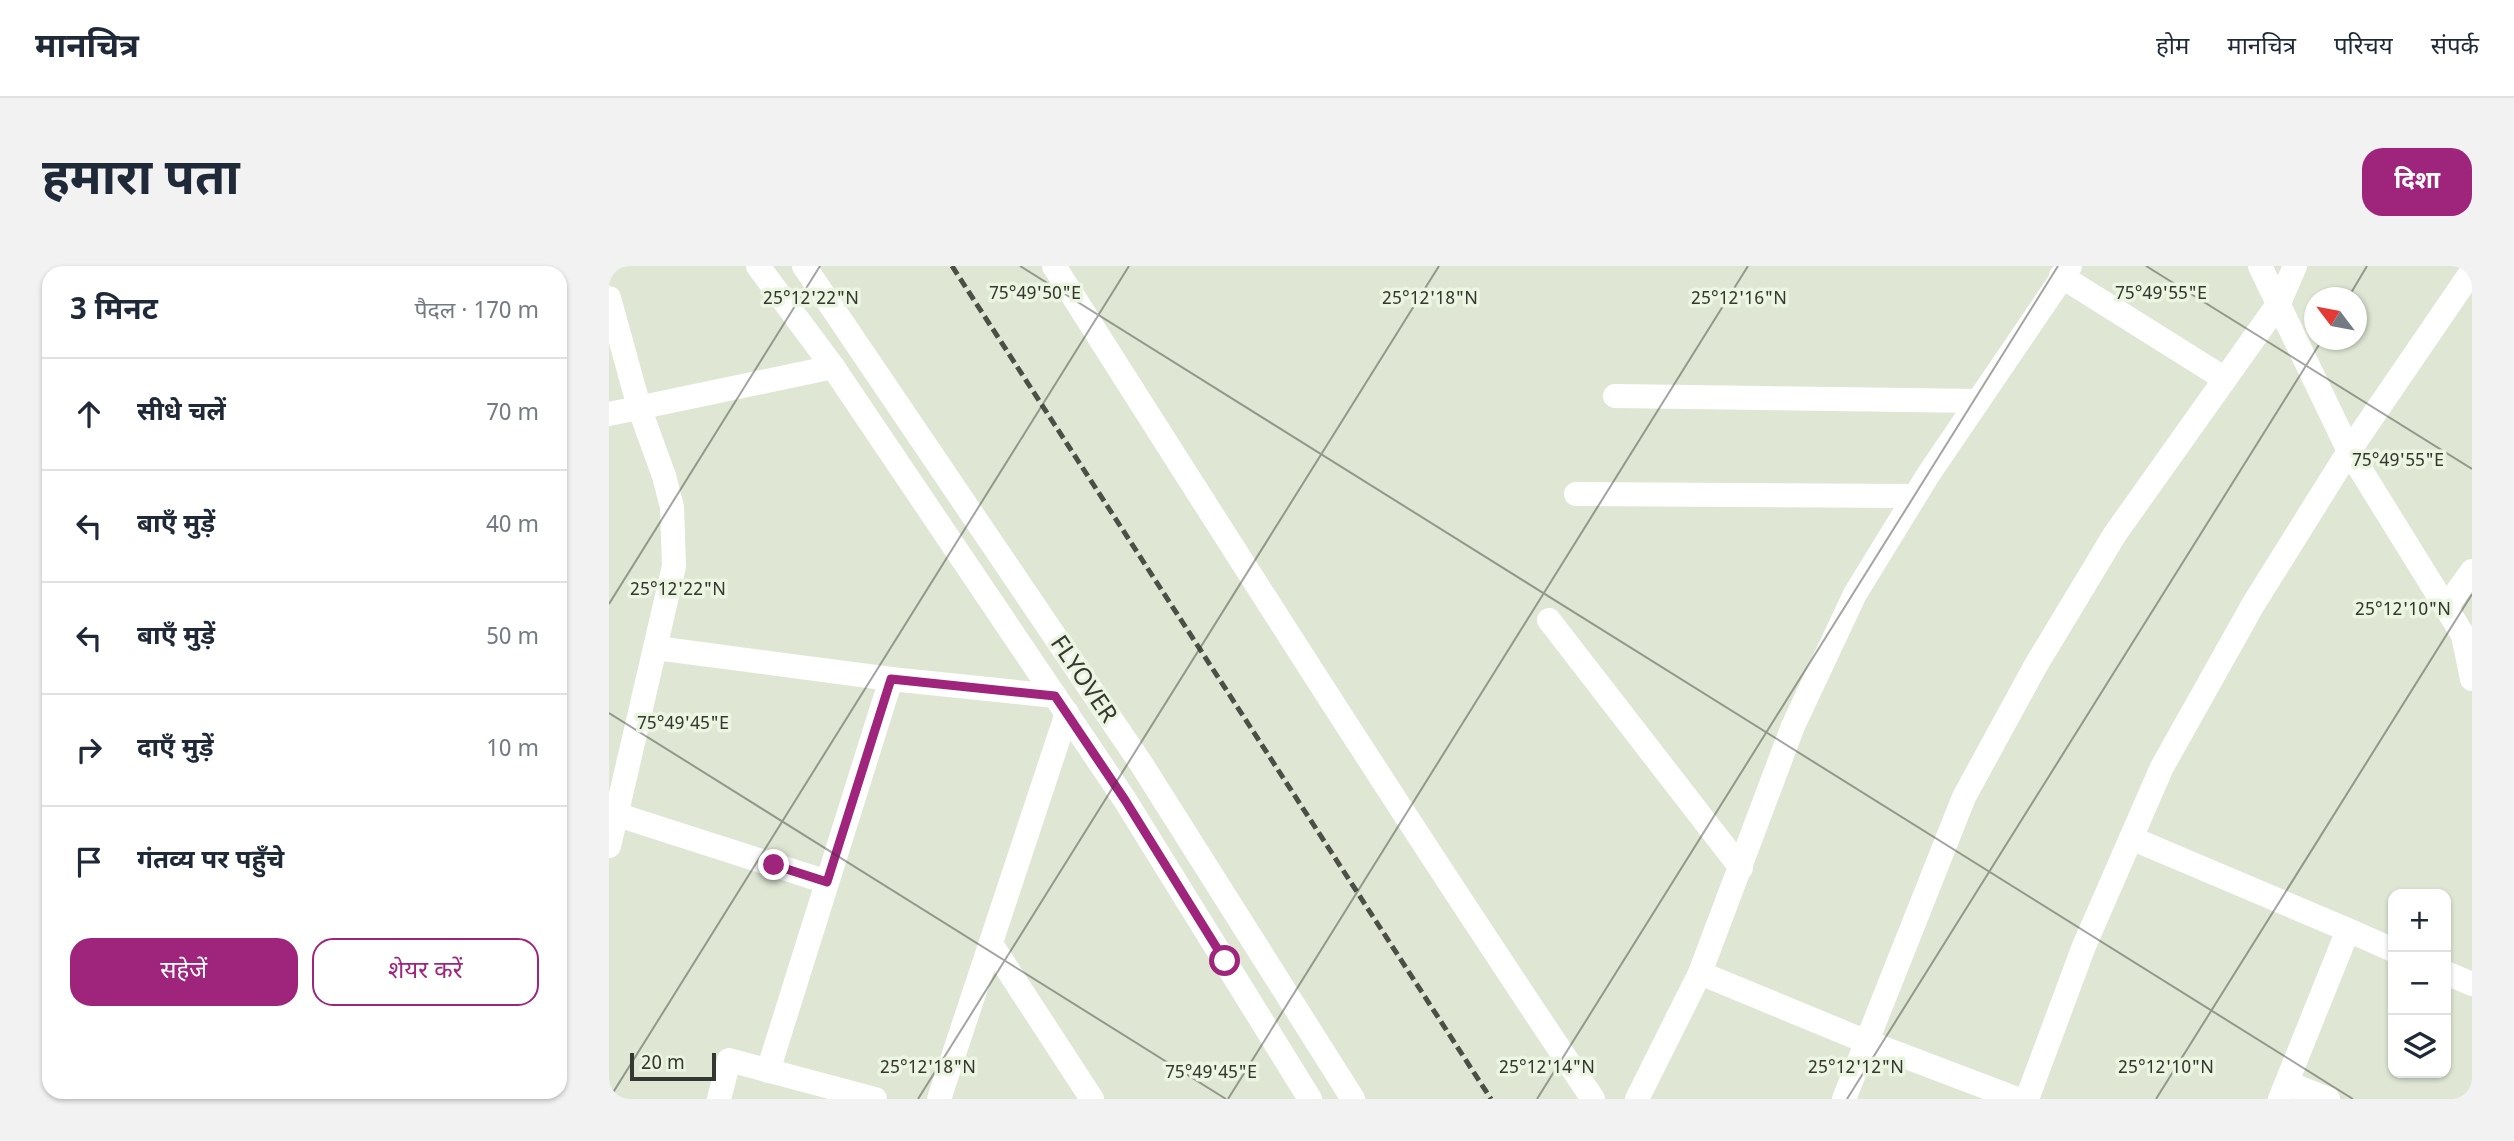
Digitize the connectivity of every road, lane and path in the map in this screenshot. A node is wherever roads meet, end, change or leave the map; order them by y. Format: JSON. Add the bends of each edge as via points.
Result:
{"nodes":[{"id":1,"x":758,"y":266,"type":"edge"},
{"id":2,"x":804,"y":266,"type":"edge"},
{"id":3,"x":1053,"y":266,"type":"edge"},
{"id":4,"x":2260,"y":266,"type":"edge"},
{"id":5,"x":2295,"y":266,"type":"edge"},
{"id":6,"x":2065,"y":271,"type":"edge"},
{"id":7,"x":2472,"y":271,"type":"edge"},
{"id":8,"x":609,"y":298,"type":"edge"},
{"id":9,"x":2279,"y":303,"type":"junction"},
{"id":10,"x":832,"y":367,"type":"junction"},
{"id":11,"x":2225,"y":379,"type":"junction"},
{"id":12,"x":1615,"y":396,"type":"dead end"},
{"id":13,"x":1978,"y":401,"type":"junction"},
{"id":14,"x":639,"y":407,"type":"junction"},
{"id":15,"x":609,"y":414,"type":"edge"},
{"id":16,"x":2349,"y":451,"type":"junction"},
{"id":17,"x":1576,"y":494,"type":"dead end"},
{"id":18,"x":1914,"y":496,"type":"junction"},
{"id":19,"x":2472,"y":571,"type":"edge"},
{"id":20,"x":2447,"y":606,"type":"junction"},
{"id":21,"x":1549,"y":620,"type":"dead end"},
{"id":22,"x":2468,"y":639,"type":"edge"},
{"id":23,"x":656,"y":648,"type":"junction"},
{"id":24,"x":891,"y":679,"type":"junction"},
{"id":25,"x":2472,"y":679,"type":"edge"},
{"id":26,"x":1061,"y":705,"type":"junction"},
{"id":27,"x":615,"y":814,"type":"junction"},
{"id":28,"x":2131,"y":838,"type":"junction"},
{"id":29,"x":609,"y":846,"type":"edge"},
{"id":30,"x":1741,"y":868,"type":"junction"},
{"id":31,"x":827,"y":882,"type":"junction"},
{"id":32,"x":2348,"y":930,"type":"junction"},
{"id":33,"x":991,"y":944,"type":"junction"},
{"id":34,"x":2388,"y":948,"type":"edge"},
{"id":35,"x":1700,"y":973,"type":"junction"},
{"id":36,"x":2451,"y":975,"type":"edge"},
{"id":37,"x":2472,"y":984,"type":"edge"},
{"id":38,"x":1867,"y":1042,"type":"junction"},
{"id":39,"x":768,"y":1071,"type":"junction"},
{"id":40,"x":2284,"y":1091,"type":"edge"},
{"id":41,"x":719,"y":1099,"type":"edge"},
{"id":42,"x":875,"y":1099,"type":"edge"},
{"id":43,"x":939,"y":1099,"type":"edge"},
{"id":44,"x":1093,"y":1099,"type":"edge"},
{"id":45,"x":1310,"y":1099,"type":"edge"},
{"id":46,"x":1353,"y":1099,"type":"edge"},
{"id":47,"x":1593,"y":1099,"type":"edge"},
{"id":48,"x":1637,"y":1099,"type":"edge"},
{"id":49,"x":1845,"y":1099,"type":"edge"},
{"id":50,"x":2017,"y":1099,"type":"edge"},
{"id":51,"x":2027,"y":1099,"type":"edge"},
{"id":52,"x":2328,"y":1099,"type":"edge"}],
"edges":[{"from":1,"to":10,"type":"street"},
{"from":2,"to":46,"type":"street","name":"FLYOVER","via":[[1142,765]]},
{"from":3,"to":47,"type":"street","via":[[1344,724]]},
{"from":4,"to":9,"type":"street"},
{"from":5,"to":9,"type":"street"},
{"from":6,"to":11,"type":"street"},
{"from":6,"to":13,"type":"street"},
{"from":7,"to":16,"type":"street"},
{"from":8,"to":14,"type":"street"},
{"from":9,"to":11,"type":"street"},
{"from":9,"to":16,"type":"street"},
{"from":10,"to":14,"type":"street"},
{"from":10,"to":26,"type":"street"},
{"from":11,"to":38,"type":"street","via":[[2115,534],[1964,797]]},
{"from":12,"to":13,"type":"street"},
{"from":13,"to":18,"type":"street"},
{"from":14,"to":15,"type":"street"},
{"from":14,"to":23,"type":"street","via":[[672,507],[674,566]]},
{"from":16,"to":20,"type":"street"},
{"from":16,"to":28,"type":"street","via":[[2247,615],[2162,767]]},
{"from":17,"to":18,"type":"street"},
{"from":18,"to":30,"type":"street","via":[[1855,594],[1821,662]]},
{"from":19,"to":20,"type":"street"},
{"from":20,"to":22,"type":"street"},
{"from":21,"to":30,"type":"street"},
{"from":22,"to":25,"type":"street"},
{"from":23,"to":24,"type":"street"},
{"from":23,"to":27,"type":"street"},
{"from":24,"to":26,"type":"street"},
{"from":24,"to":31,"type":"street"},
{"from":26,"to":33,"type":"street"},
{"from":26,"to":45,"type":"street"},
{"from":27,"to":29,"type":"street"},
{"from":27,"to":31,"type":"street"},
{"from":28,"to":32,"type":"street"},
{"from":28,"to":51,"type":"street","via":[[2084,946]]},
{"from":30,"to":35,"type":"street"},
{"from":31,"to":39,"type":"street"},
{"from":32,"to":34,"type":"street"},
{"from":32,"to":40,"type":"street"},
{"from":33,"to":43,"type":"street"},
{"from":33,"to":44,"type":"street"},
{"from":35,"to":38,"type":"street"},
{"from":35,"to":48,"type":"street"},
{"from":36,"to":37,"type":"street"},
{"from":38,"to":49,"type":"street"},
{"from":38,"to":50,"type":"street"},
{"from":39,"to":41,"type":"street","via":[[729,1060]]},
{"from":39,"to":42,"type":"street"},
{"from":40,"to":52,"type":"street"}]}
